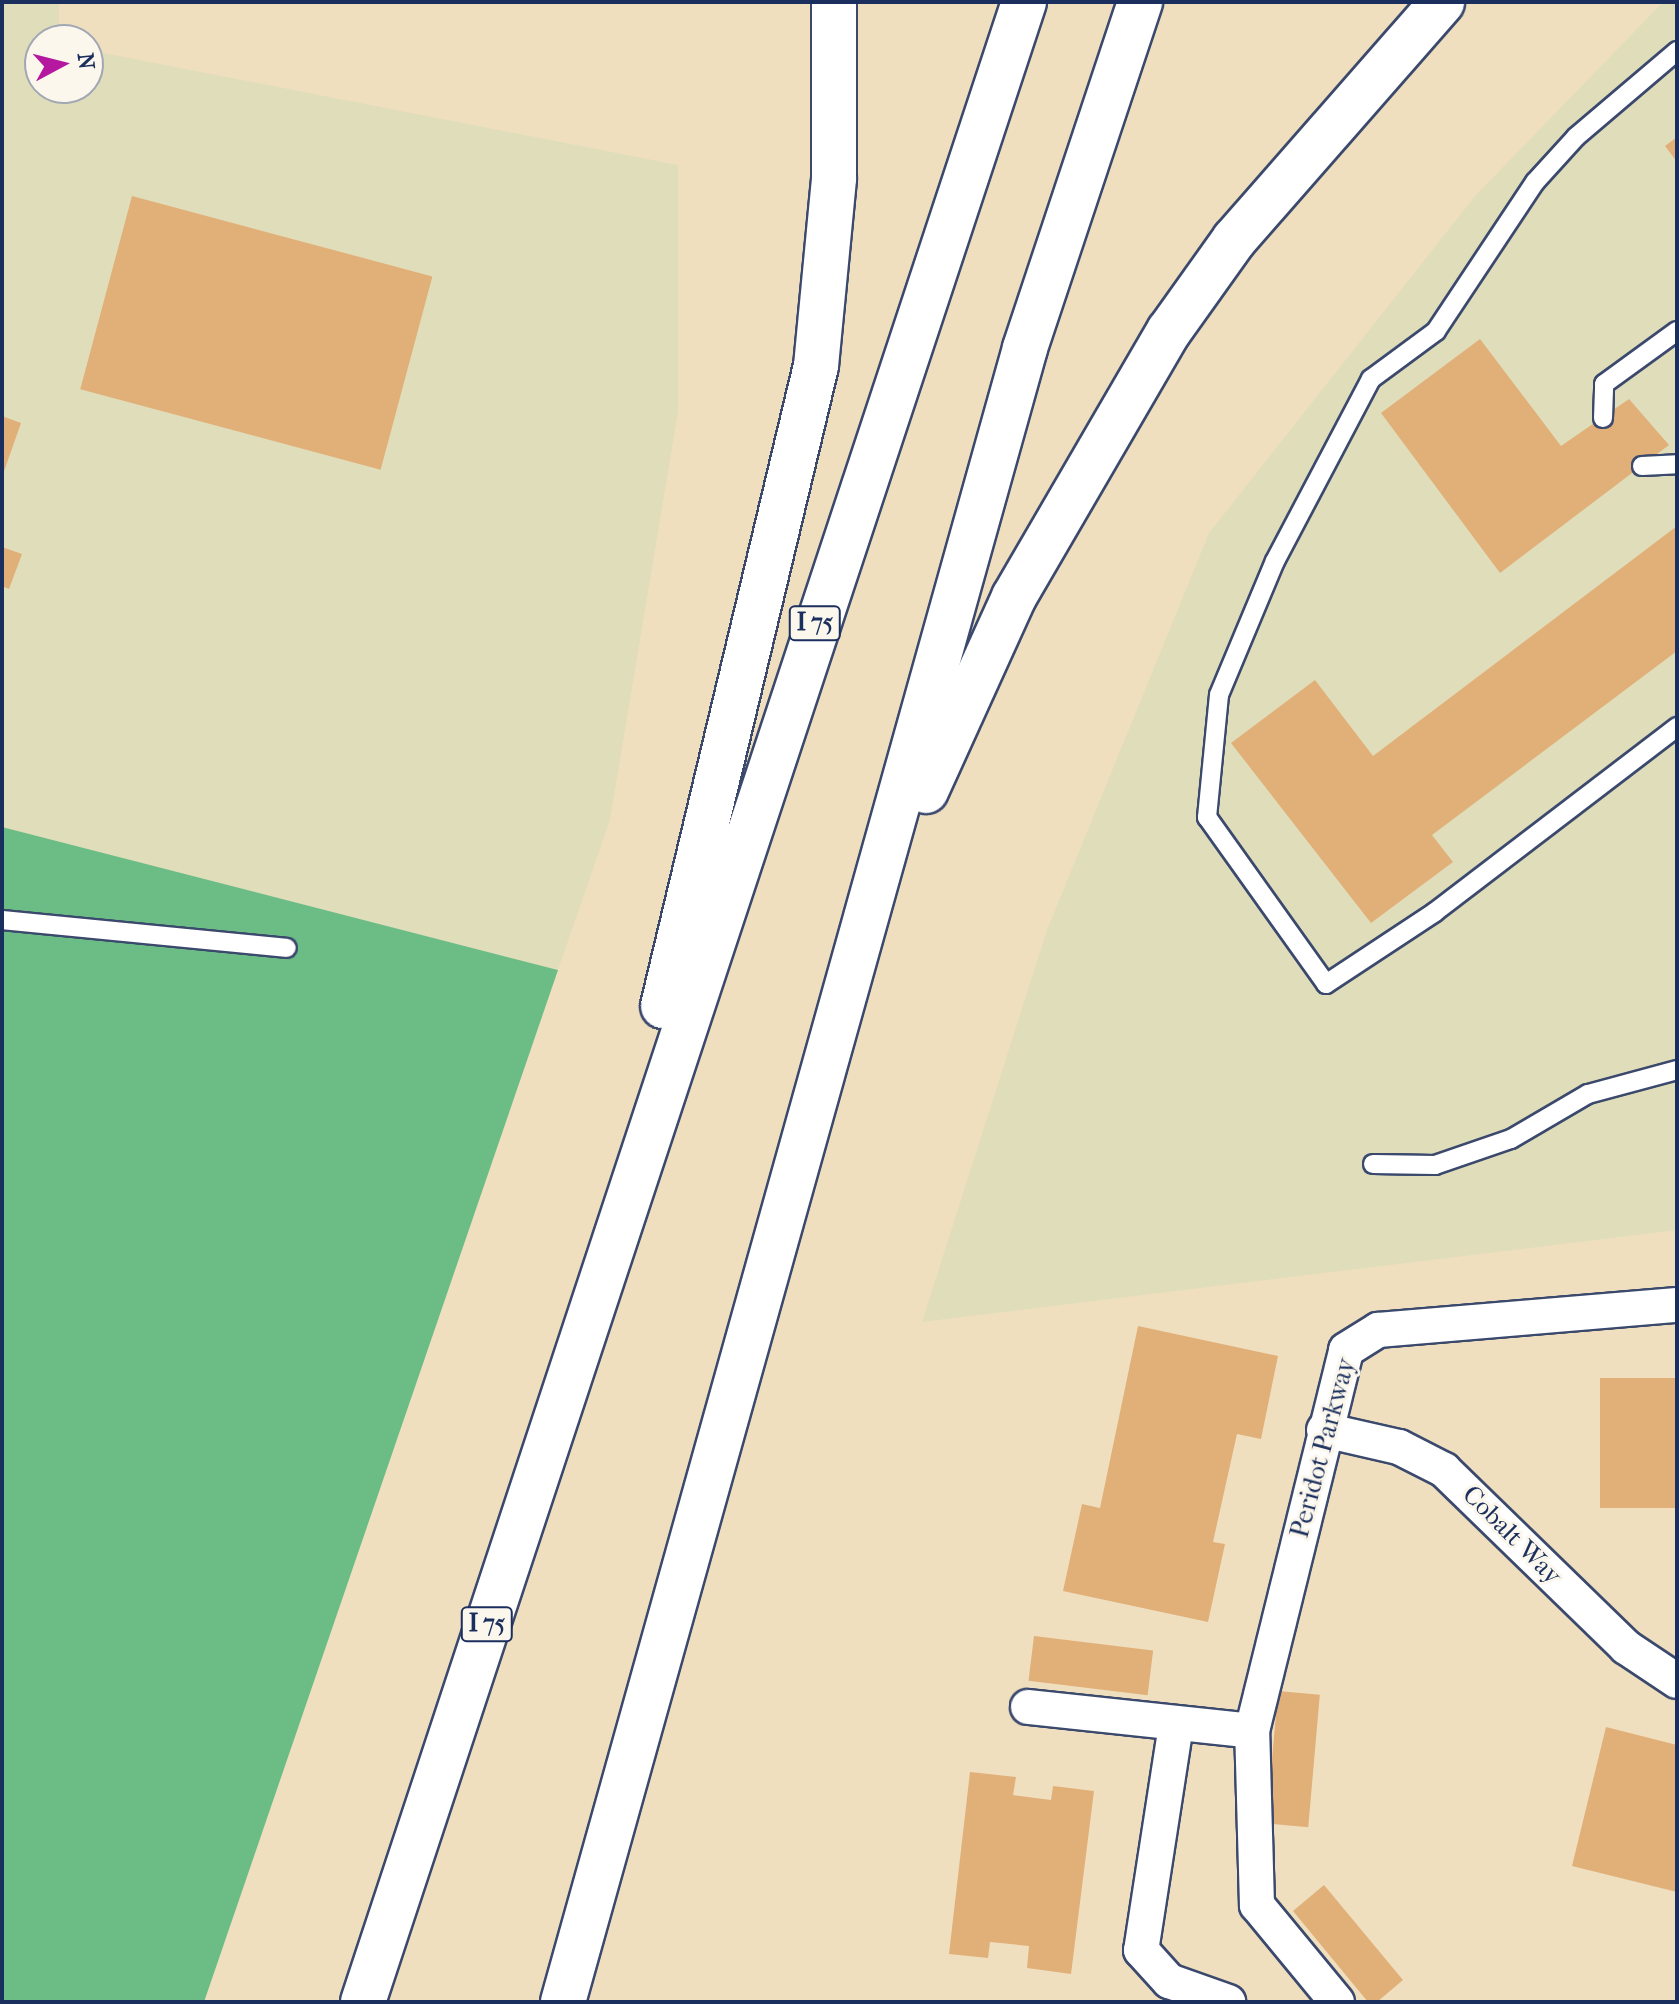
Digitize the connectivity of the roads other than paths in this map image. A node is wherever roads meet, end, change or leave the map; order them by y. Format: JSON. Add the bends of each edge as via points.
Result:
{"nodes":[{"id":1,"x":834,"y":2,"type":"edge"},
{"id":2,"x":1024,"y":2,"type":"edge"},
{"id":3,"x":1140,"y":2,"type":"edge"},
{"id":4,"x":1442,"y":2,"type":"edge"},
{"id":5,"x":1677,"y":51,"type":"edge"},
{"id":6,"x":1677,"y":331,"type":"edge"},
{"id":7,"x":1603,"y":418,"type":"dead end"},
{"id":8,"x":1677,"y":464,"type":"edge"},
{"id":9,"x":1642,"y":466,"type":"dead end"},
{"id":10,"x":1677,"y":727,"type":"edge"},
{"id":11,"x":870,"y":913,"type":"junction"},
{"id":12,"x":2,"y":920,"type":"edge"},
{"id":13,"x":287,"y":948,"type":"dead end"},
{"id":14,"x":1677,"y":1070,"type":"edge"},
{"id":15,"x":1373,"y":1164,"type":"dead end"},
{"id":16,"x":612,"y":1247,"type":"junction"},
{"id":17,"x":1677,"y":1305,"type":"edge"},
{"id":18,"x":1324,"y":1430,"type":"junction"},
{"id":19,"x":1677,"y":1681,"type":"edge"},
{"id":20,"x":1028,"y":1707,"type":"dead end"},
{"id":21,"x":1176,"y":1725,"type":"junction"},
{"id":22,"x":1252,"y":1731,"type":"junction"},
{"id":23,"x":363,"y":2002,"type":"edge"},
{"id":24,"x":563,"y":2002,"type":"edge"},
{"id":25,"x":1228,"y":2002,"type":"edge"},
{"id":26,"x":1337,"y":2002,"type":"edge"}],
"edges":[{"from":1,"to":16,"type":"highway","via":[[834,178],[816,366]]},
{"from":2,"to":16,"type":"highway","number":"I 75"},
{"from":3,"to":11,"type":"highway","via":[[1025,348]]},
{"from":4,"to":11,"type":"highway","via":[[1234,240],[1106,427],[1014,597]]},
{"from":5,"to":10,"type":"lane","via":[[1576,137],[1535,182],[1436,331],[1371,379],[1275,561],[1219,695],[1207,817],[1326,984],[1435,912]]},
{"from":6,"to":7,"type":"lane","via":[[1604,384]]},
{"from":8,"to":9,"type":"lane"},
{"from":11,"to":24,"type":"highway"},
{"from":12,"to":13,"type":"lane"},
{"from":14,"to":15,"type":"lane","via":[[1588,1094],[1511,1139],[1435,1165]]},
{"from":16,"to":23,"type":"highway","number":"I 75"},
{"from":17,"to":18,"type":"street","name":"Peridot Parkway","via":[[1378,1330],[1346,1350]]},
{"from":18,"to":19,"type":"street","name":"Cobalt Way","via":[[1399,1447],[1444,1470],[1626,1647]]},
{"from":18,"to":22,"type":"street","name":"Peridot Parkway"},
{"from":20,"to":21,"type":"street"},
{"from":21,"to":22,"type":"street"},
{"from":21,"to":25,"type":"street","via":[[1141,1950],[1169,1981]]},
{"from":22,"to":26,"type":"street","name":"Peridot Parkway","via":[[1257,1905]]}]}
